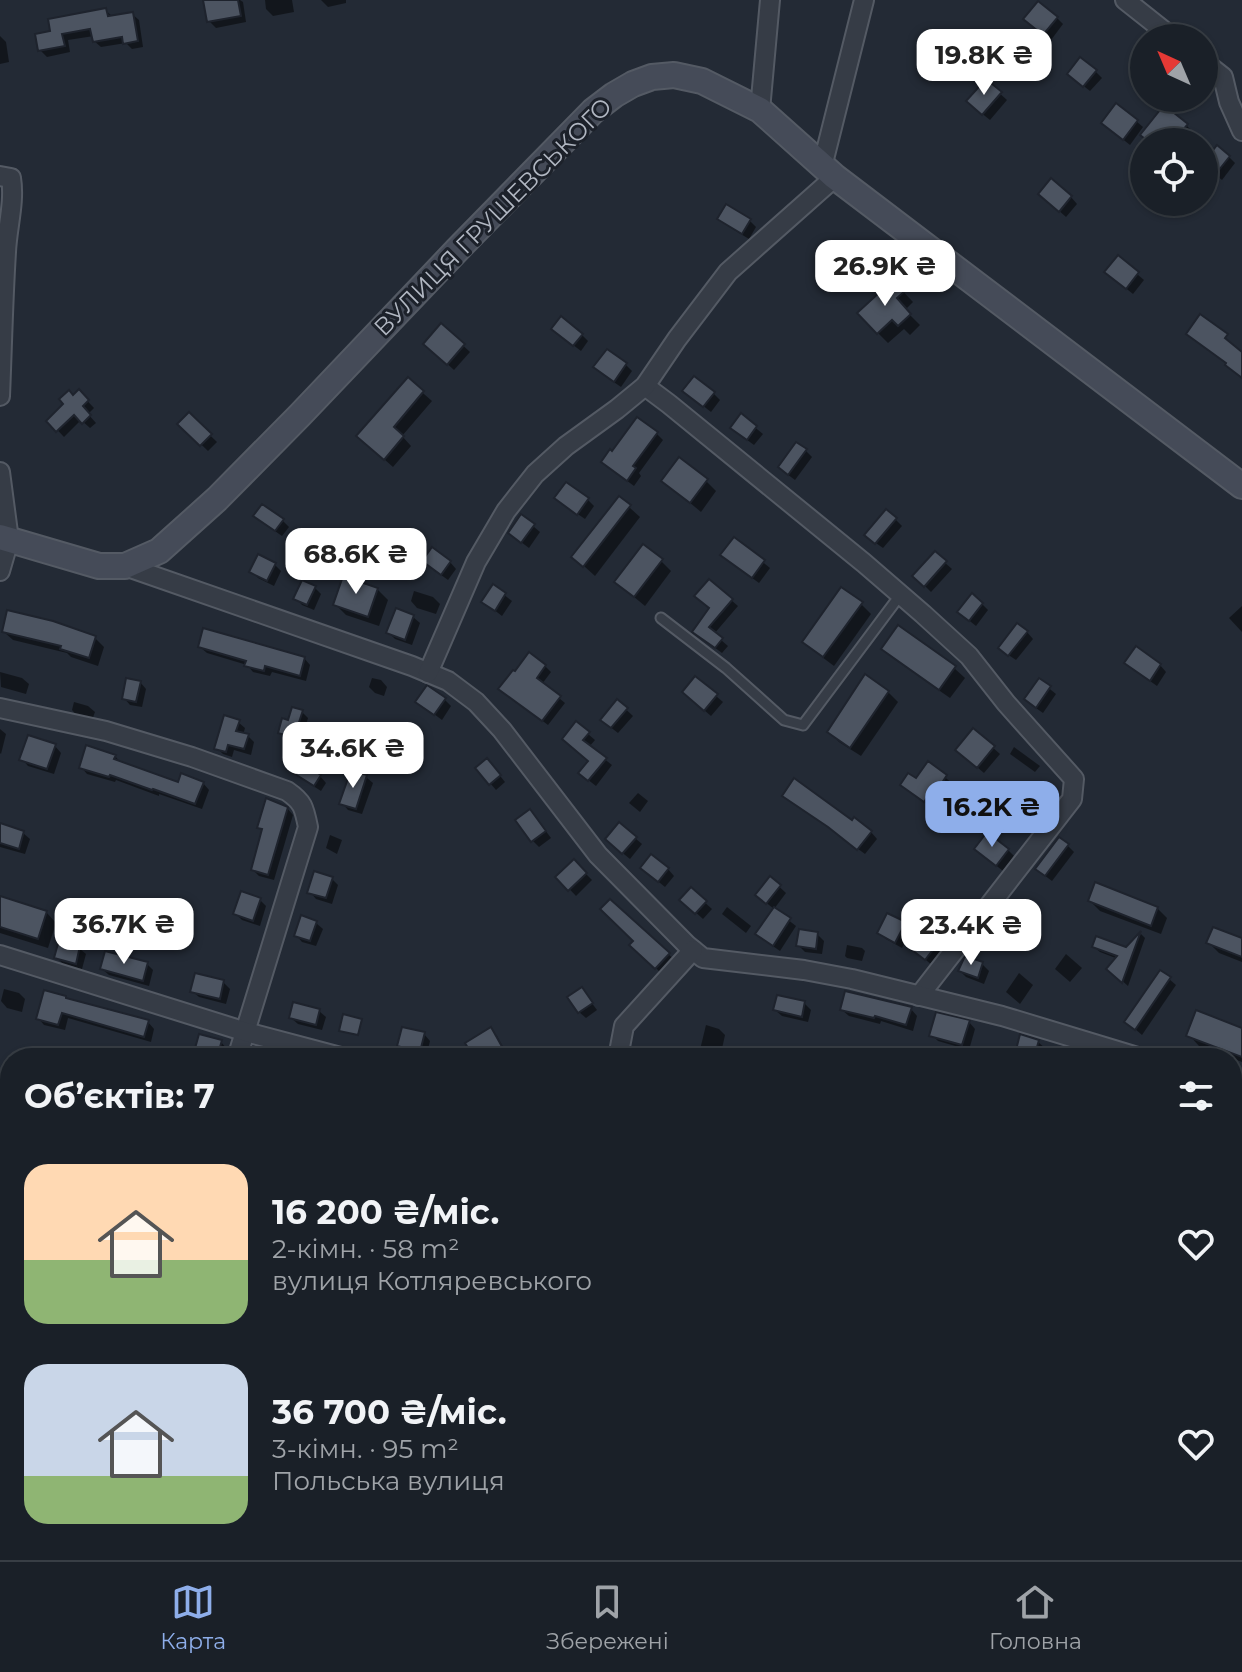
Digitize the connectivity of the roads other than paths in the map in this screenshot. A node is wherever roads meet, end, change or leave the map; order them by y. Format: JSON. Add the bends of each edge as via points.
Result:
{"nodes":[{"id":1,"x":770,"y":0,"type":"edge"},
{"id":2,"x":864,"y":0,"type":"edge"},
{"id":3,"x":1125,"y":0,"type":"edge"},
{"id":4,"x":1155,"y":24,"type":"edge"},
{"id":5,"x":1218,"y":73,"type":"edge"},
{"id":6,"x":760,"y":110,"type":"junction"},
{"id":7,"x":1242,"y":131,"type":"edge"},
{"id":8,"x":828,"y":172,"type":"junction"},
{"id":9,"x":0,"y":176,"type":"edge"},
{"id":10,"x":645,"y":386,"type":"junction"},
{"id":11,"x":0,"y":396,"type":"edge"},
{"id":12,"x":0,"y":472,"type":"edge"},
{"id":13,"x":1242,"y":486,"type":"edge"},
{"id":14,"x":5,"y":538,"type":"edge"},
{"id":15,"x":125,"y":566,"type":"junction"},
{"id":16,"x":0,"y":571,"type":"edge"},
{"id":17,"x":901,"y":594,"type":"junction"},
{"id":18,"x":661,"y":618,"type":"dead end"},
{"id":19,"x":428,"y":673,"type":"junction"},
{"id":20,"x":0,"y":708,"type":"edge"},
{"id":21,"x":693,"y":950,"type":"junction"},
{"id":22,"x":0,"y":955,"type":"edge"},
{"id":23,"x":919,"y":996,"type":"junction"},
{"id":24,"x":246,"y":1032,"type":"junction"},
{"id":25,"x":240,"y":1048,"type":"edge"},
{"id":26,"x":306,"y":1048,"type":"edge"},
{"id":27,"x":620,"y":1048,"type":"edge"},
{"id":28,"x":1084,"y":1048,"type":"edge"}],
"edges":[{"from":1,"to":6,"type":"street"},
{"from":2,"to":8,"type":"street"},
{"from":3,"to":4,"type":"street"},
{"from":5,"to":7,"type":"street"},
{"from":6,"to":8,"type":"main road","name":"ВУЛИЦЯ ГРУШЕВСЬКОГО"},
{"from":6,"to":15,"type":"main road","name":"ВУЛИЦЯ ГРУШЕВСЬКОГО","via":[[702,81],[674,75],[652,77],[614,95],[553,151],[217,499],[159,551]]},
{"from":8,"to":10,"type":"street","via":[[728,272]]},
{"from":8,"to":13,"type":"main road","name":"ВУЛИЦЯ ГРУШЕВСЬКОГО"},
{"from":9,"to":11,"type":"street","via":[[11,178],[13,193]]},
{"from":10,"to":17,"type":"street"},
{"from":10,"to":19,"type":"street","via":[[566,446],[506,511],[476,562]]},
{"from":12,"to":14,"type":"street"},
{"from":14,"to":15,"type":"main road","via":[[99,566]]},
{"from":14,"to":16,"type":"street"},
{"from":15,"to":19,"type":"street"},
{"from":17,"to":18,"type":"lane","via":[[803,725],[784,720]]},
{"from":17,"to":23,"type":"street","via":[[969,656],[1074,779],[1072,799]]},
{"from":19,"to":21,"type":"street","via":[[476,702],[598,855]]},
{"from":20,"to":24,"type":"street","via":[[192,757],[300,800],[308,827]]},
{"from":21,"to":23,"type":"street","via":[[703,958],[804,970]]},
{"from":21,"to":27,"type":"street","via":[[624,1026]]},
{"from":22,"to":24,"type":"street"},
{"from":23,"to":28,"type":"street","via":[[1002,1016]]},
{"from":24,"to":25,"type":"street"},
{"from":24,"to":26,"type":"street"}]}
